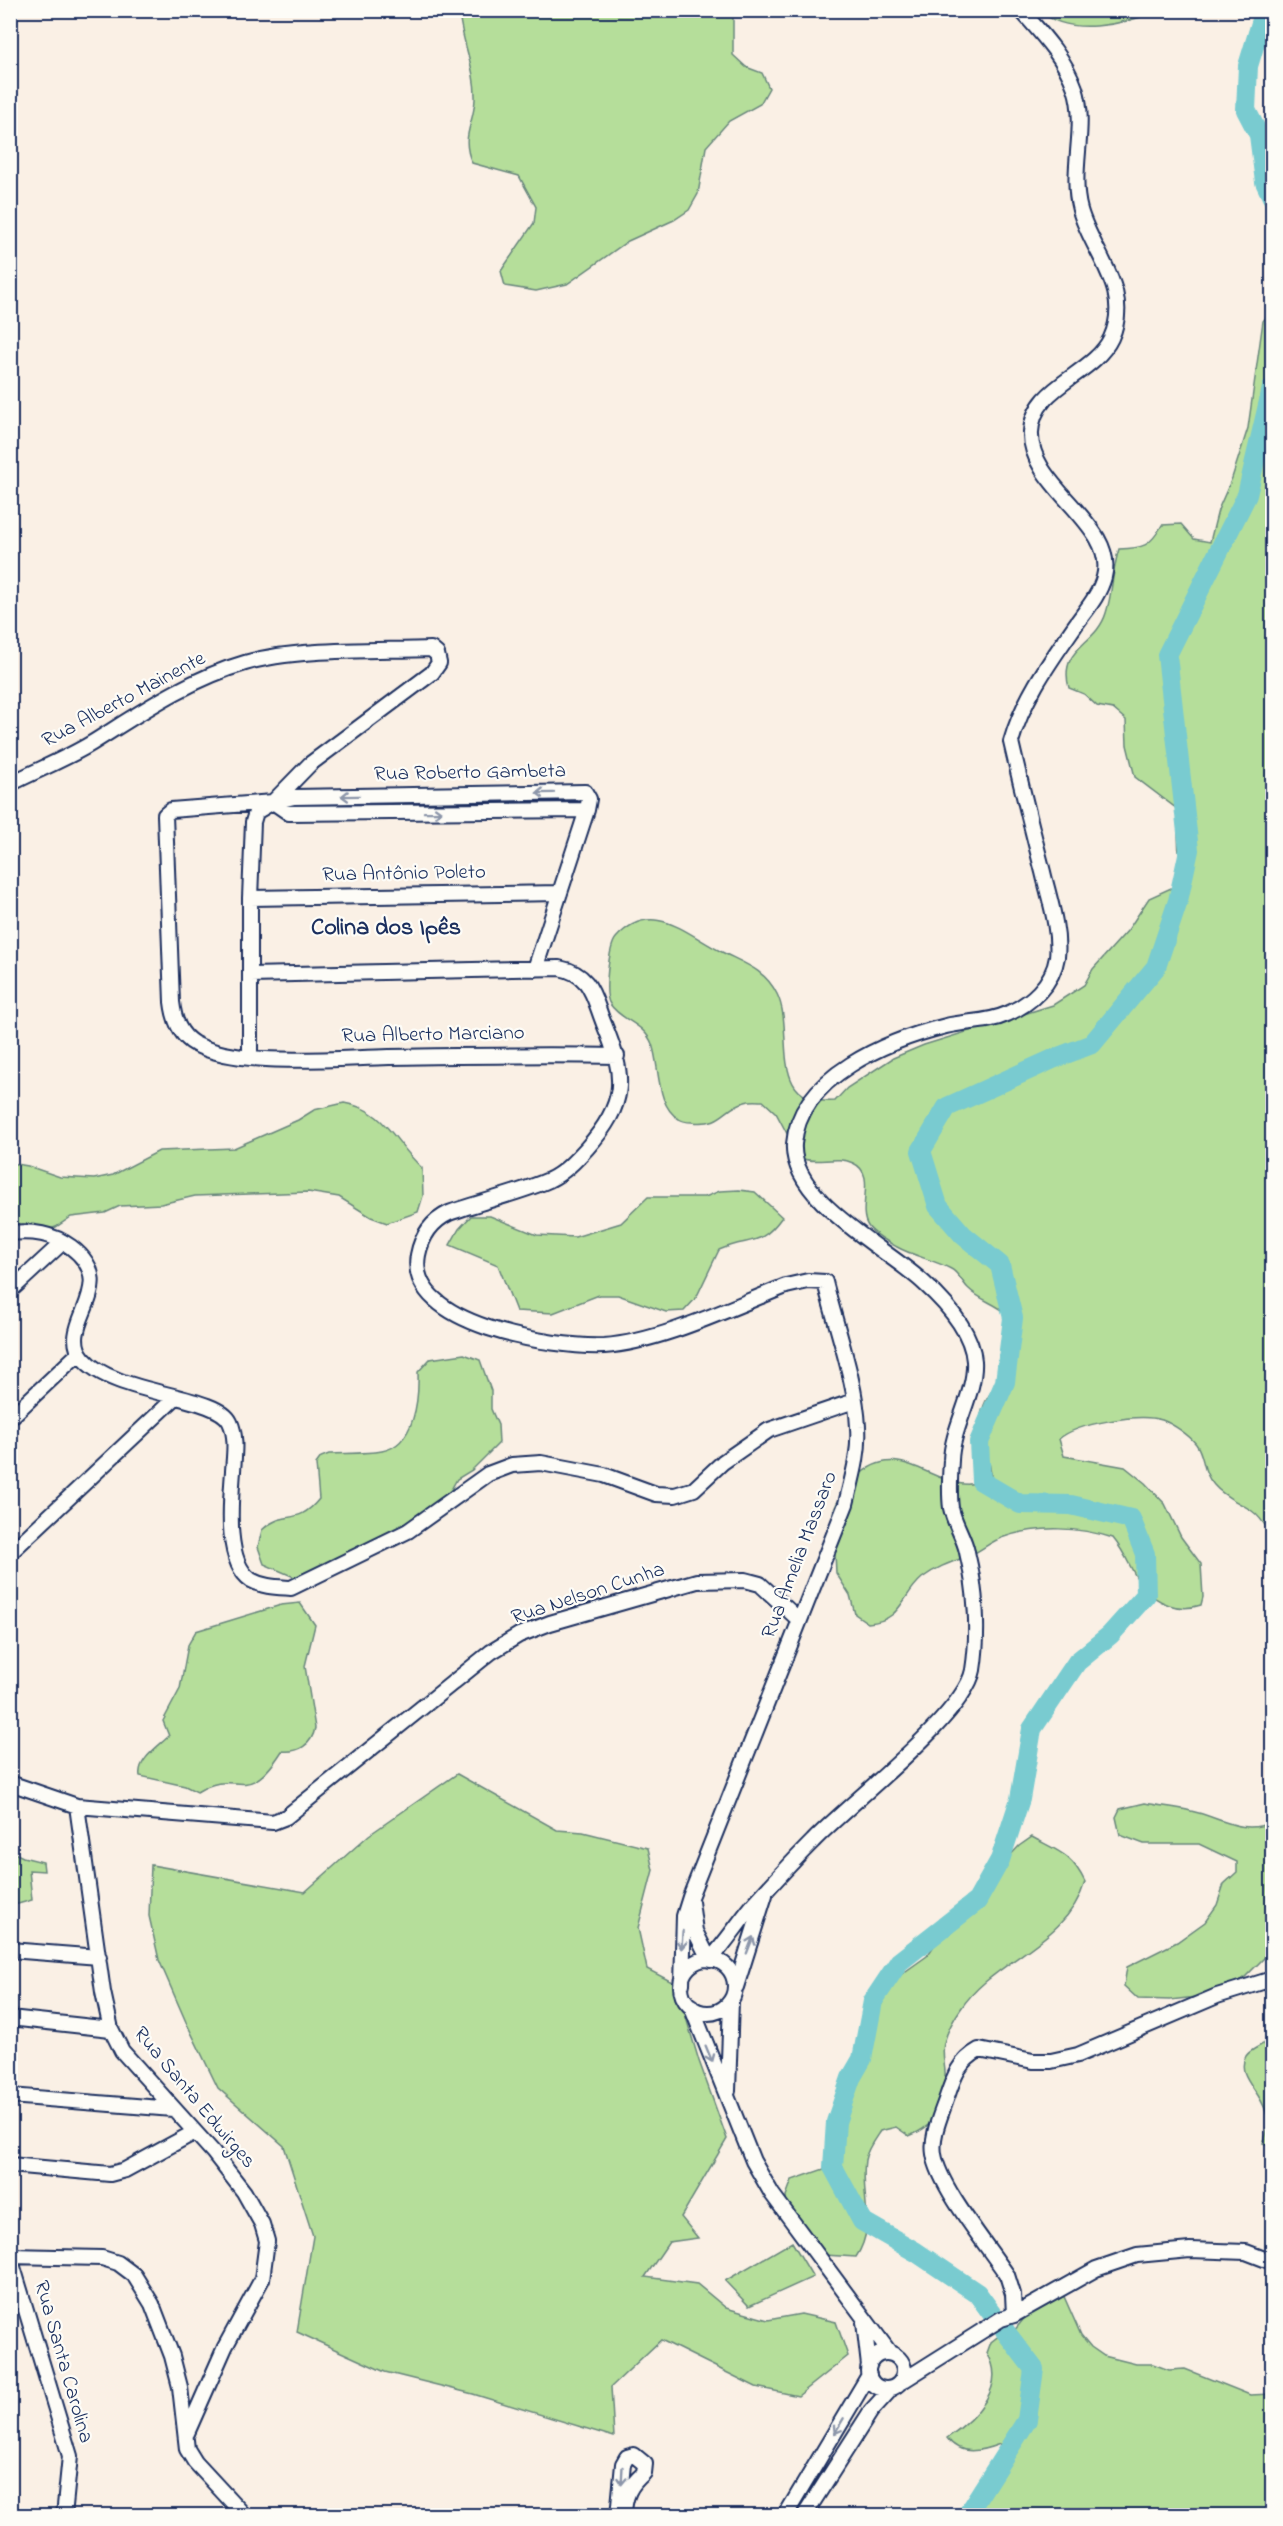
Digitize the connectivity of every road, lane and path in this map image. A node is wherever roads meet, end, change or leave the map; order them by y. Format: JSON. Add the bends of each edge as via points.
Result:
{"nodes":[{"id":1,"x":1021,"y":10,"type":"edge"},
{"id":2,"x":10,"y":784,"type":"edge"},
{"id":3,"x":273,"y":802,"type":"junction"},
{"id":4,"x":560,"y":892,"type":"junction"},
{"id":5,"x":249,"y":898,"type":"junction"},
{"id":6,"x":535,"y":969,"type":"junction"},
{"id":7,"x":250,"y":975,"type":"junction"},
{"id":8,"x":617,"y":1056,"type":"junction"},
{"id":9,"x":250,"y":1057,"type":"junction"},
{"id":10,"x":10,"y":1233,"type":"edge"},
{"id":11,"x":63,"y":1242,"type":"junction"},
{"id":12,"x":10,"y":1291,"type":"edge"},
{"id":13,"x":79,"y":1353,"type":"junction"},
{"id":14,"x":176,"y":1397,"type":"junction"},
{"id":15,"x":854,"y":1401,"type":"junction"},
{"id":16,"x":10,"y":1418,"type":"edge"},
{"id":17,"x":10,"y":1553,"type":"edge"},
{"id":18,"x":798,"y":1619,"type":"junction"},
{"id":19,"x":10,"y":1783,"type":"edge"},
{"id":20,"x":78,"y":1806,"type":"junction"},
{"id":21,"x":765,"y":1895,"type":"junction"},
{"id":22,"x":690,"y":1897,"type":"junction"},
{"id":23,"x":10,"y":1950,"type":"edge"},
{"id":24,"x":99,"y":1957,"type":"junction"},
{"id":25,"x":709,"y":1959,"type":"junction"},
{"id":26,"x":1272,"y":1979,"type":"edge"},
{"id":27,"x":682,"y":1984,"type":"junction"},
{"id":28,"x":732,"y":1997,"type":"junction"},
{"id":29,"x":691,"y":2006,"type":"junction"},
{"id":30,"x":10,"y":2018,"type":"edge"},
{"id":31,"x":111,"y":2029,"type":"junction"},
{"id":32,"x":10,"y":2096,"type":"edge"},
{"id":33,"x":727,"y":2102,"type":"junction"},
{"id":34,"x":174,"y":2109,"type":"junction"},
{"id":35,"x":195,"y":2132,"type":"junction"},
{"id":36,"x":10,"y":2165,"type":"edge"},
{"id":37,"x":10,"y":2257,"type":"edge"},
{"id":38,"x":1272,"y":2262,"type":"edge"},
{"id":39,"x":1014,"y":2315,"type":"junction"},
{"id":40,"x":864,"y":2322,"type":"junction"},
{"id":41,"x":890,"y":2353,"type":"junction"},
{"id":42,"x":903,"y":2364,"type":"junction"},
{"id":43,"x":929,"y":2365,"type":"junction"},
{"id":44,"x":869,"y":2371,"type":"junction"},
{"id":45,"x":896,"y":2386,"type":"junction"},
{"id":46,"x":188,"y":2433,"type":"junction"},
{"id":47,"x":64,"y":2516,"type":"edge"},
{"id":48,"x":245,"y":2516,"type":"edge"},
{"id":49,"x":618,"y":2516,"type":"edge"},
{"id":50,"x":624,"y":2516,"type":"edge"},
{"id":51,"x":785,"y":2516,"type":"edge"},
{"id":52,"x":804,"y":2516,"type":"edge"}],
"edges":[{"from":1,"to":21,"type":"street","via":[[1051,45],[1074,87],[1079,118],[1080,209],[1112,280],[1117,301],[1110,339],[1095,358],[1045,399],[1034,414],[1031,432],[1041,467],[1093,531],[1106,565],[1095,599],[1039,678],[1011,742],[1052,912],[1057,959],[1040,993],[1010,1013],[893,1041],[834,1076],[815,1092],[799,1118],[794,1146],[796,1164],[818,1200],[922,1280],[942,1300],[968,1342],[974,1361],[952,1447],[951,1509],[967,1551],[972,1588],[976,1628],[972,1674],[963,1694],[943,1719],[818,1836]]},
{"from":2,"to":3,"type":"street","name":"Rua Alberto Mainente","via":[[90,744],[141,710],[187,686],[244,663],[285,656],[419,649],[437,654],[439,663],[432,673],[310,764]]},
{"from":3,"to":4,"type":"street","name":"Rua Roberto Gambeta","via":[[289,813],[586,810]]},
{"from":3,"to":5,"type":"street","via":[[256,812],[253,822]]},
{"from":3,"to":9,"type":"street","name":"Rua Alberto Marciano","via":[[171,810],[164,818],[175,1021],[195,1044]]},
{"from":4,"to":5,"type":"street","name":"Rua Antônio Poleto"},
{"from":4,"to":6,"type":"street"},
{"from":5,"to":7,"type":"street"},
{"from":6,"to":7,"type":"street"},
{"from":6,"to":8,"type":"street","via":[[575,971],[587,982]]},
{"from":7,"to":9,"type":"street"},
{"from":8,"to":9,"type":"street","name":"Rua Alberto Marciano"},
{"from":8,"to":15,"type":"street","name":"Rua Amelia Massaro","via":[[620,1090],[615,1111],[600,1133],[572,1164],[551,1179],[436,1219],[419,1252],[420,1280],[434,1297],[488,1330],[548,1342],[602,1346],[633,1342],[786,1286],[825,1282]]},
{"from":10,"to":11,"type":"street","via":[[46,1234]]},
{"from":11,"to":12,"type":"street"},
{"from":11,"to":13,"type":"street","via":[[83,1257],[91,1273],[91,1293],[76,1332]]},
{"from":13,"to":14,"type":"street","via":[[89,1366],[116,1382]]},
{"from":13,"to":16,"type":"street"},
{"from":14,"to":15,"type":"street","via":[[216,1409],[229,1420],[235,1442],[231,1533],[237,1560],[250,1579],[271,1587],[291,1588],[408,1531],[488,1474],[512,1465],[551,1465],[604,1475],[656,1494],[675,1495],[694,1489],[723,1462],[769,1430]]},
{"from":14,"to":17,"type":"street"},
{"from":15,"to":18,"type":"street","name":"Rua Amelia Massaro","via":[[858,1427],[856,1463],[846,1504]]},
{"from":18,"to":20,"type":"street","name":"Rua Nelson Cunha","via":[[760,1584],[745,1580],[698,1581],[519,1635],[492,1652],[286,1817],[273,1822]]},
{"from":18,"to":22,"type":"street","name":"Rua Amelia Massaro"},
{"from":19,"to":20,"type":"street","name":"Rua Nelson Cunha"},
{"from":20,"to":24,"type":"street","name":"Rua Santa Edwirges"},
{"from":21,"to":25,"type":"street"},
{"from":28,"to":21,"type":"street","one_way":true},
{"from":22,"to":25,"type":"street","via":[[695,1931]]},
{"from":22,"to":27,"type":"street","name":"Rua Amelia Massaro","one_way":true,"via":[[683,1923]]},
{"from":23,"to":24,"type":"street"},
{"from":24,"to":31,"type":"street","name":"Rua Santa Edwirges"},
{"from":25,"to":27,"type":"street","via":[[689,1968]]},
{"from":25,"to":28,"type":"street","via":[[723,1964],[732,1974]]},
{"from":26,"to":39,"type":"street","via":[[1216,1996],[1078,2055],[1033,2061],[979,2050],[957,2068],[934,2134],[933,2153],[939,2173],[1007,2275]]},
{"from":27,"to":29,"type":"street"},
{"from":28,"to":29,"type":"street","via":[[715,2012],[702,2012]]},
{"from":28,"to":33,"type":"street"},
{"from":29,"to":33,"type":"street","one_way":true},
{"from":30,"to":31,"type":"street"},
{"from":31,"to":34,"type":"street","name":"Rua Santa Edwirges","via":[[122,2051]]},
{"from":32,"to":34,"type":"street"},
{"from":33,"to":40,"type":"street","via":[[772,2194],[838,2280]]},
{"from":34,"to":35,"type":"street","name":"Rua Santa Edwirges"},
{"from":35,"to":36,"type":"street","via":[[125,2170],[110,2174]]},
{"from":35,"to":46,"type":"street","name":"Rua Santa Edwirges","via":[[244,2192],[262,2224],[267,2256],[262,2279],[225,2347]]},
{"from":37,"to":46,"type":"street","via":[[102,2258],[118,2263],[134,2275],[152,2304],[172,2356]]},
{"from":37,"to":47,"type":"street","name":"Rua Santa Carolina","via":[[70,2456]]},
{"from":38,"to":39,"type":"street","via":[[1246,2252],[1190,2250],[1137,2255],[1096,2269]]},
{"from":39,"to":43,"type":"street","via":[[1001,2319]]},
{"from":40,"to":41,"type":"street"},
{"from":40,"to":44,"type":"street"},
{"from":41,"to":42,"type":"street"},
{"from":41,"to":44,"type":"street","via":[[875,2357]]},
{"from":42,"to":43,"type":"street"},
{"from":42,"to":45,"type":"street","via":[[904,2376]]},
{"from":43,"to":45,"type":"street"},
{"from":44,"to":45,"type":"street","via":[[879,2388]]},
{"from":44,"to":51,"type":"street","one_way":true},
{"from":45,"to":52,"type":"street","via":[[871,2411]]},
{"from":46,"to":48,"type":"street","via":[[188,2449],[195,2462]]},
{"from":50,"to":49,"type":"street","one_way":true,"via":[[624,2500],[633,2483],[645,2473],[645,2464],[634,2456],[627,2457],[623,2464]]}]}
